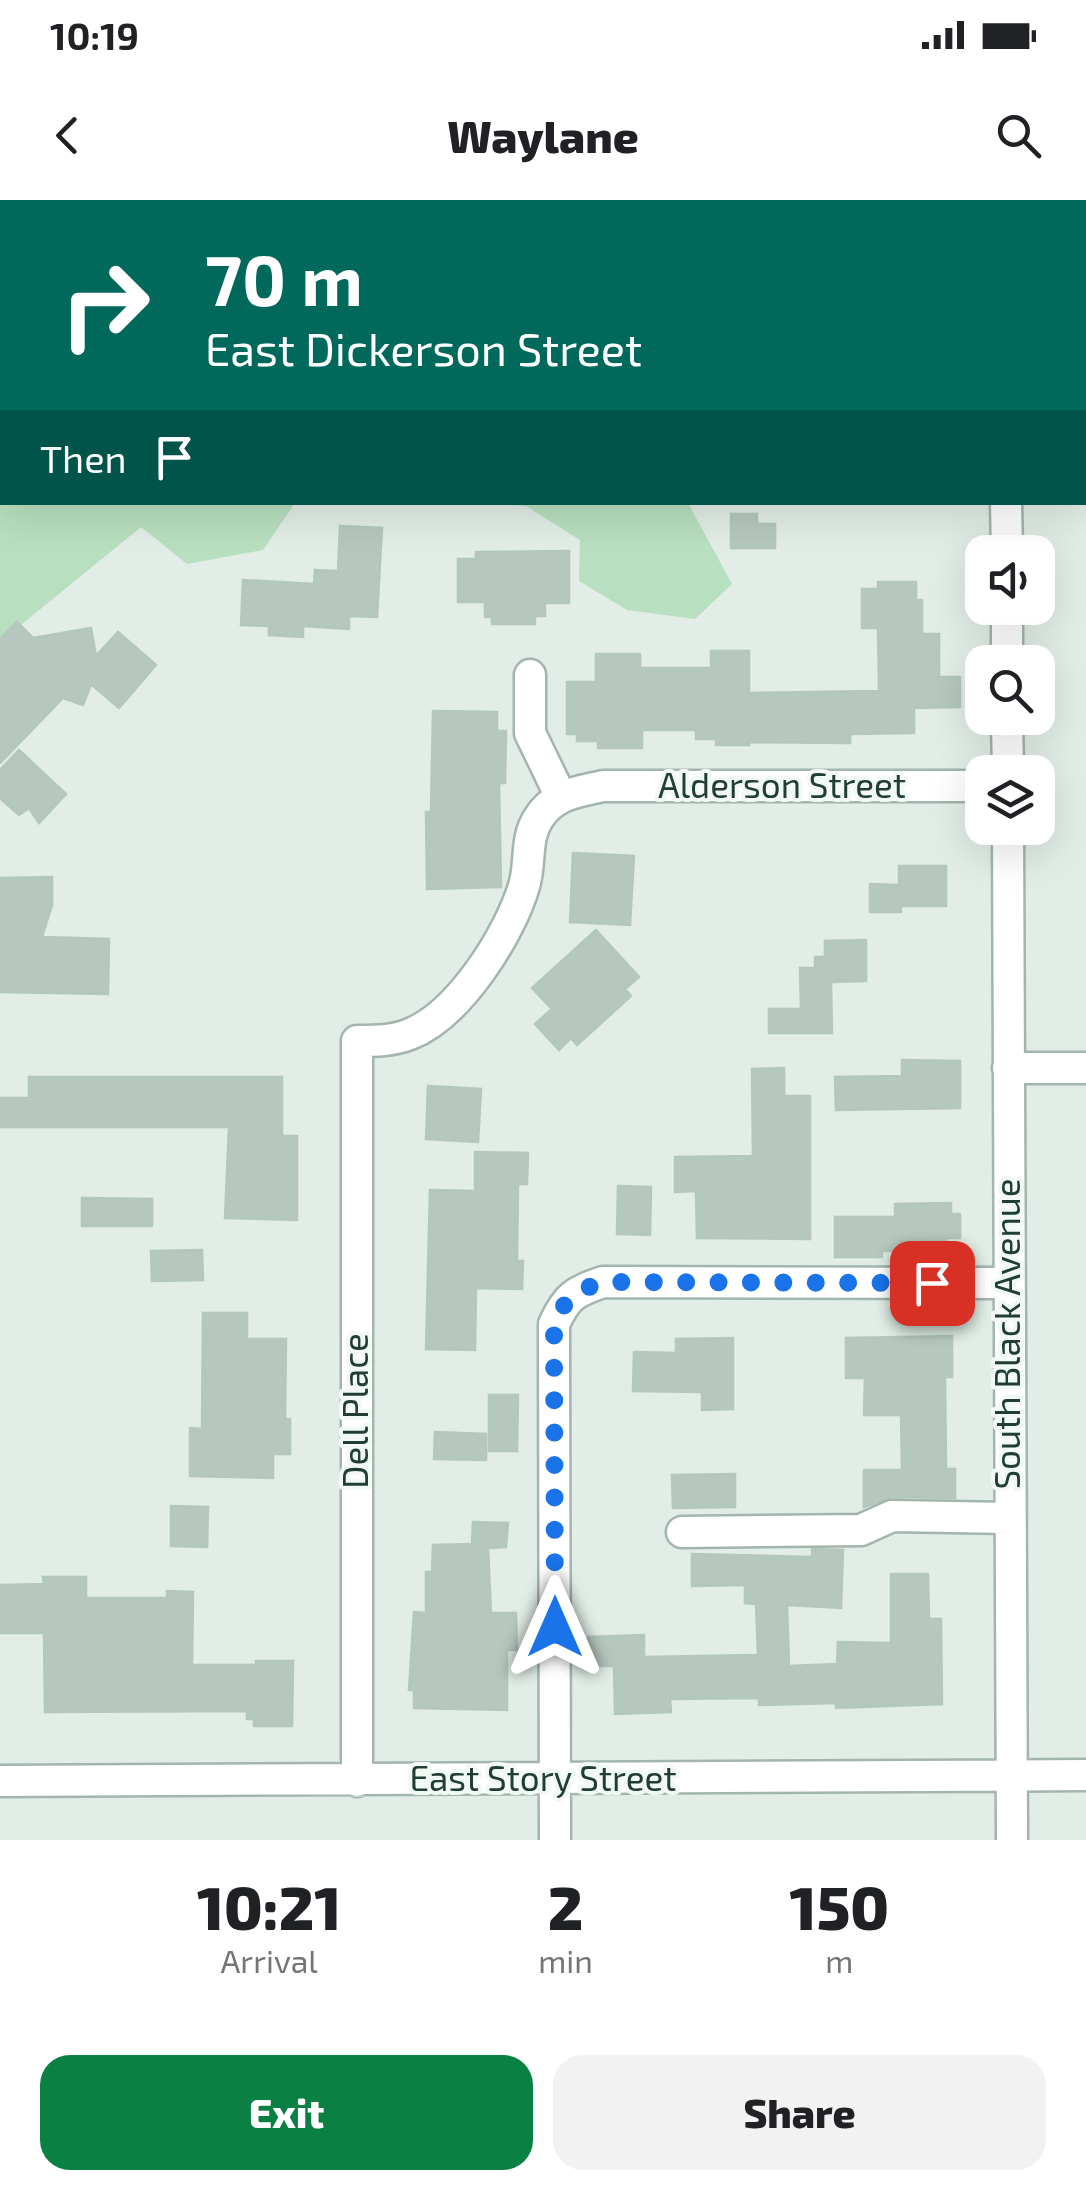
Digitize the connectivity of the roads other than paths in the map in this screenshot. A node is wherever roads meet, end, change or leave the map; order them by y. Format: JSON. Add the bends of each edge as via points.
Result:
{"nodes":[{"id":1,"x":1006,"y":505,"type":"edge"},
{"id":2,"x":1006,"y":535,"type":"edge"},
{"id":3,"x":530,"y":675,"type":"dead end"},
{"id":4,"x":965,"y":786,"type":"edge"},
{"id":5,"x":571,"y":793,"type":"junction"},
{"id":6,"x":1008,"y":845,"type":"edge"},
{"id":7,"x":1008,"y":1068,"type":"junction"},
{"id":8,"x":1086,"y":1068,"type":"edge"},
{"id":9,"x":1008,"y":1283,"type":"junction"},
{"id":10,"x":1009,"y":1518,"type":"junction"},
{"id":11,"x":682,"y":1532,"type":"dead end"},
{"id":12,"x":1086,"y":1775,"type":"edge"},
{"id":13,"x":1012,"y":1776,"type":"junction"},
{"id":14,"x":556,"y":1779,"type":"junction"},
{"id":15,"x":0,"y":1780,"type":"edge"},
{"id":16,"x":357,"y":1780,"type":"junction"},
{"id":17,"x":555,"y":1840,"type":"edge"},
{"id":18,"x":1012,"y":1840,"type":"edge"}],
"edges":[{"from":1,"to":2,"type":"street"},
{"from":3,"to":5,"type":"street","via":[[530,734]]},
{"from":4,"to":5,"type":"street","name":"Alderson Street","via":[[603,786]]},
{"from":5,"to":16,"type":"street","name":"Dell Place","via":[[537,820],[517,910],[470,983],[412,1034],[358,1041]]},
{"from":6,"to":7,"type":"street","name":"South Black Avenue"},
{"from":7,"to":8,"type":"street"},
{"from":7,"to":9,"type":"street","name":"South Black Avenue"},
{"from":9,"to":10,"type":"street","name":"South Black Avenue"},
{"from":9,"to":14,"type":"street","via":[[603,1282],[564,1301],[554,1324]]},
{"from":10,"to":11,"type":"street","via":[[892,1516],[860,1530]]},
{"from":10,"to":13,"type":"street","name":"South Black Avenue"},
{"from":12,"to":13,"type":"street","name":"East Story Street"},
{"from":13,"to":14,"type":"street","name":"East Story Street"},
{"from":13,"to":18,"type":"street","name":"South Black Avenue"},
{"from":14,"to":16,"type":"street","name":"East Story Street"},
{"from":14,"to":17,"type":"street"},
{"from":15,"to":16,"type":"street","name":"East Story Street"}]}
